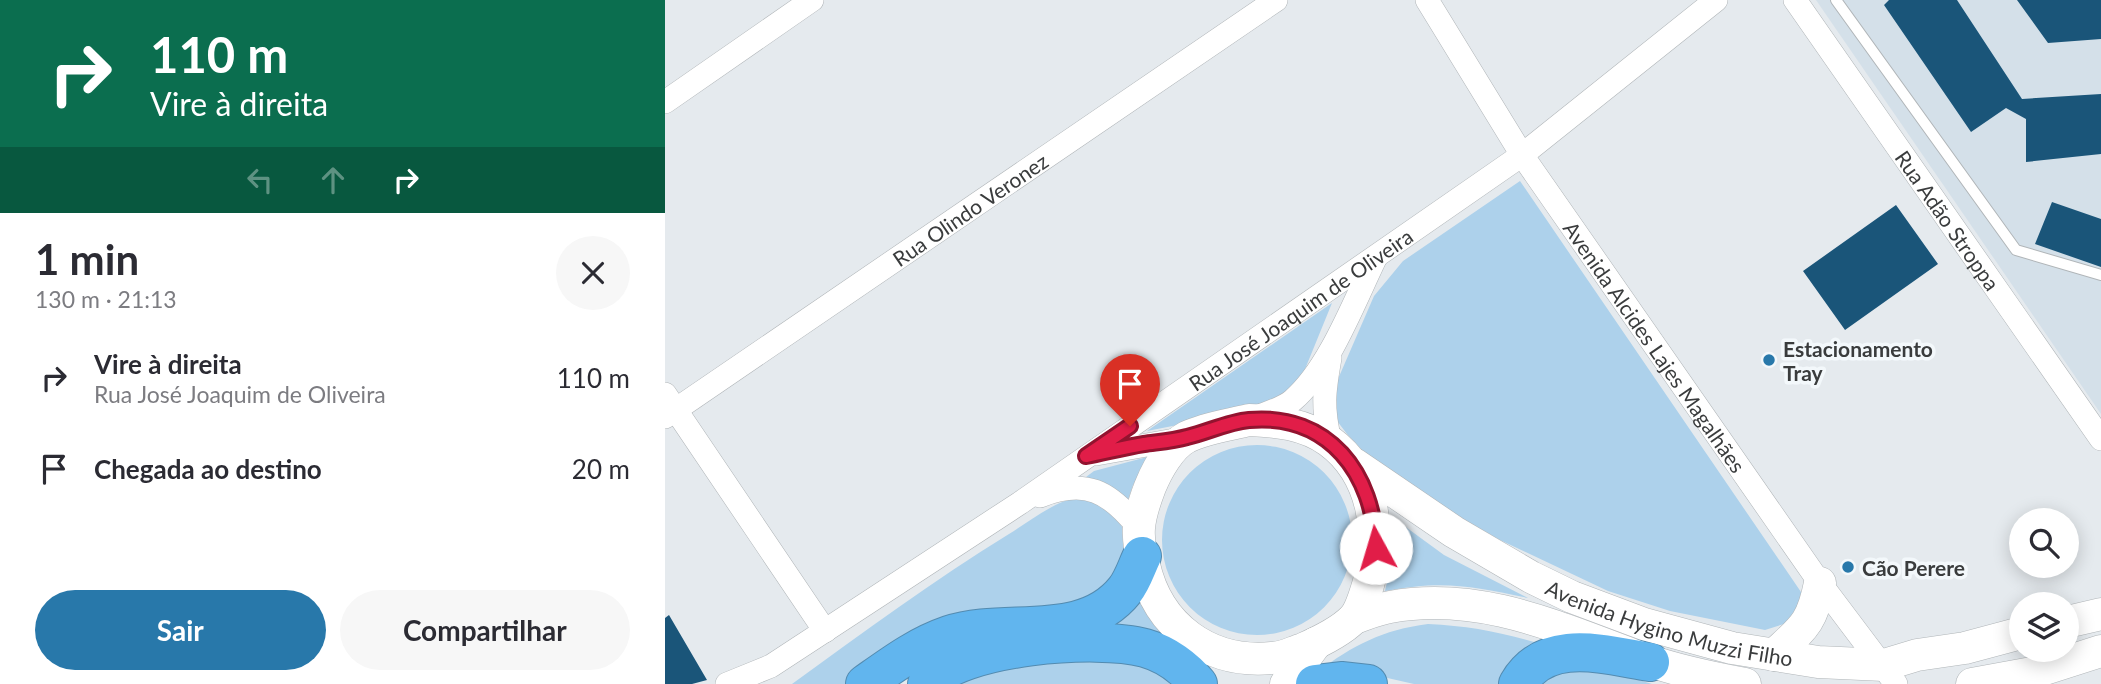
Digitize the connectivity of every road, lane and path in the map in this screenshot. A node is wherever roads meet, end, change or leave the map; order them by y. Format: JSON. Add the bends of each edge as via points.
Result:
{"nodes":[{"id":1,"x":812,"y":0,"type":"edge"},
{"id":2,"x":1276,"y":0,"type":"edge"},
{"id":3,"x":1427,"y":0,"type":"edge"},
{"id":4,"x":1716,"y":0,"type":"edge"},
{"id":5,"x":1795,"y":0,"type":"edge"},
{"id":6,"x":1836,"y":0,"type":"edge"},
{"id":7,"x":665,"y":102,"type":"edge"},
{"id":8,"x":1522,"y":155,"type":"junction"},
{"id":9,"x":1376,"y":256,"type":"junction"},
{"id":10,"x":2101,"y":275,"type":"edge"},
{"id":11,"x":1333,"y":345,"type":"junction"},
{"id":12,"x":669,"y":406,"type":"edge"},
{"id":13,"x":1249,"y":420,"type":"junction"},
{"id":14,"x":1186,"y":438,"type":"junction"},
{"id":15,"x":2101,"y":439,"type":"edge"},
{"id":16,"x":1340,"y":451,"type":"junction"},
{"id":17,"x":1086,"y":456,"type":"junction"},
{"id":18,"x":1020,"y":503,"type":"junction"},
{"id":19,"x":1140,"y":542,"type":"junction"},
{"id":20,"x":1821,"y":583,"type":"junction"},
{"id":21,"x":2101,"y":614,"type":"edge"},
{"id":22,"x":1354,"y":618,"type":"junction"},
{"id":23,"x":2079,"y":619,"type":"edge"},
{"id":24,"x":825,"y":631,"type":"junction"},
{"id":25,"x":1182,"y":632,"type":"junction"},
{"id":26,"x":2009,"y":636,"type":"edge"},
{"id":27,"x":1316,"y":643,"type":"junction"},
{"id":28,"x":2101,"y":651,"type":"edge"},
{"id":29,"x":1774,"y":655,"type":"junction"},
{"id":30,"x":1650,"y":662,"type":"junction"},
{"id":31,"x":1890,"y":675,"type":"edge"},
{"id":32,"x":727,"y":684,"type":"edge"},
{"id":33,"x":865,"y":684,"type":"edge"},
{"id":34,"x":927,"y":684,"type":"edge"},
{"id":35,"x":1200,"y":684,"type":"edge"},
{"id":36,"x":1286,"y":684,"type":"edge"},
{"id":37,"x":1315,"y":684,"type":"edge"},
{"id":38,"x":1368,"y":684,"type":"edge"},
{"id":39,"x":1518,"y":684,"type":"edge"},
{"id":40,"x":1745,"y":684,"type":"edge"},
{"id":41,"x":1972,"y":684,"type":"edge"}],
"edges":[{"from":1,"to":7,"type":"street"},
{"from":2,"to":12,"type":"street","name":"Rua Olindo Veronez"},
{"from":3,"to":8,"type":"street","name":"Avenida Alcides Lajes Magalhães"},
{"from":4,"to":8,"type":"street","name":"Rua José Joaquim de Oliveira"},
{"from":5,"to":15,"type":"street","name":"Rua Adão Stroppa"},
{"from":6,"to":10,"type":"lane","via":[[2016,250]]},
{"from":8,"to":9,"type":"street","name":"Rua José Joaquim de Oliveira"},
{"from":8,"to":20,"type":"street","name":"Avenida Alcides Lajes Magalhães"},
{"from":9,"to":11,"type":"street"},
{"from":9,"to":17,"type":"street","name":"Rua José Joaquim de Oliveira"},
{"from":11,"to":13,"type":"street","via":[[1291,402]]},
{"from":11,"to":16,"type":"street","via":[[1323,415]]},
{"from":12,"to":24,"type":"street"},
{"from":13,"to":14,"type":"main road"},
{"from":13,"to":16,"type":"main road","via":[[1305,428]]},
{"from":14,"to":17,"type":"street"},
{"from":14,"to":19,"type":"main road","via":[[1154,476],[1145,500]]},
{"from":16,"to":22,"type":"main road","via":[[1368,496],[1375,526],[1372,570]]},
{"from":16,"to":29,"type":"main road","name":"Avenida Hygino Muzzi Filho","via":[[1454,532],[1572,597],[1644,624]]},
{"from":17,"to":18,"type":"street","name":"Rua José Joaquim de Oliveira"},
{"from":18,"to":19,"type":"street","via":[[1059,488],[1093,489],[1125,511]]},
{"from":18,"to":24,"type":"street","name":"Rua José Joaquim de Oliveira"},
{"from":19,"to":25,"type":"main road","via":[[1148,583],[1162,610]]},
{"from":19,"to":33,"type":"highway","via":[[1127,588],[1089,618],[980,627],[949,635],[918,648]]},
{"from":20,"to":29,"type":"main road","via":[[1805,627]]},
{"from":20,"to":31,"type":"street","name":"Avenida Alcides Lajes Magalhães"},
{"from":21,"to":23,"type":"main road"},
{"from":22,"to":27,"type":"main road"},
{"from":22,"to":30,"type":"main road","name":"Avenida Hygino Muzzi Filho","via":[[1421,603],[1493,607]]},
{"from":24,"to":32,"type":"street","name":"Rua José Joaquim de Oliveira","via":[[771,666]]},
{"from":25,"to":27,"type":"main road","via":[[1217,652],[1248,659],[1276,658]]},
{"from":25,"to":35,"type":"main road"},
{"from":26,"to":31,"type":"main road","name":"Avenida Hygino Muzzi Filho","via":[[1917,655]]},
{"from":27,"to":36,"type":"main road"},
{"from":28,"to":41,"type":"main road","via":[[2032,673]]},
{"from":29,"to":31,"type":"main road","name":"Avenida Hygino Muzzi Filho"},
{"from":30,"to":39,"type":"highway","via":[[1560,652],[1538,661]]},
{"from":30,"to":40,"type":"main road","name":"Avenida Hygino Muzzi Filho"},
{"from":34,"to":35,"type":"highway","via":[[953,665],[982,654],[1100,643],[1147,649],[1186,670]]},
{"from":37,"to":38,"type":"highway"}]}
